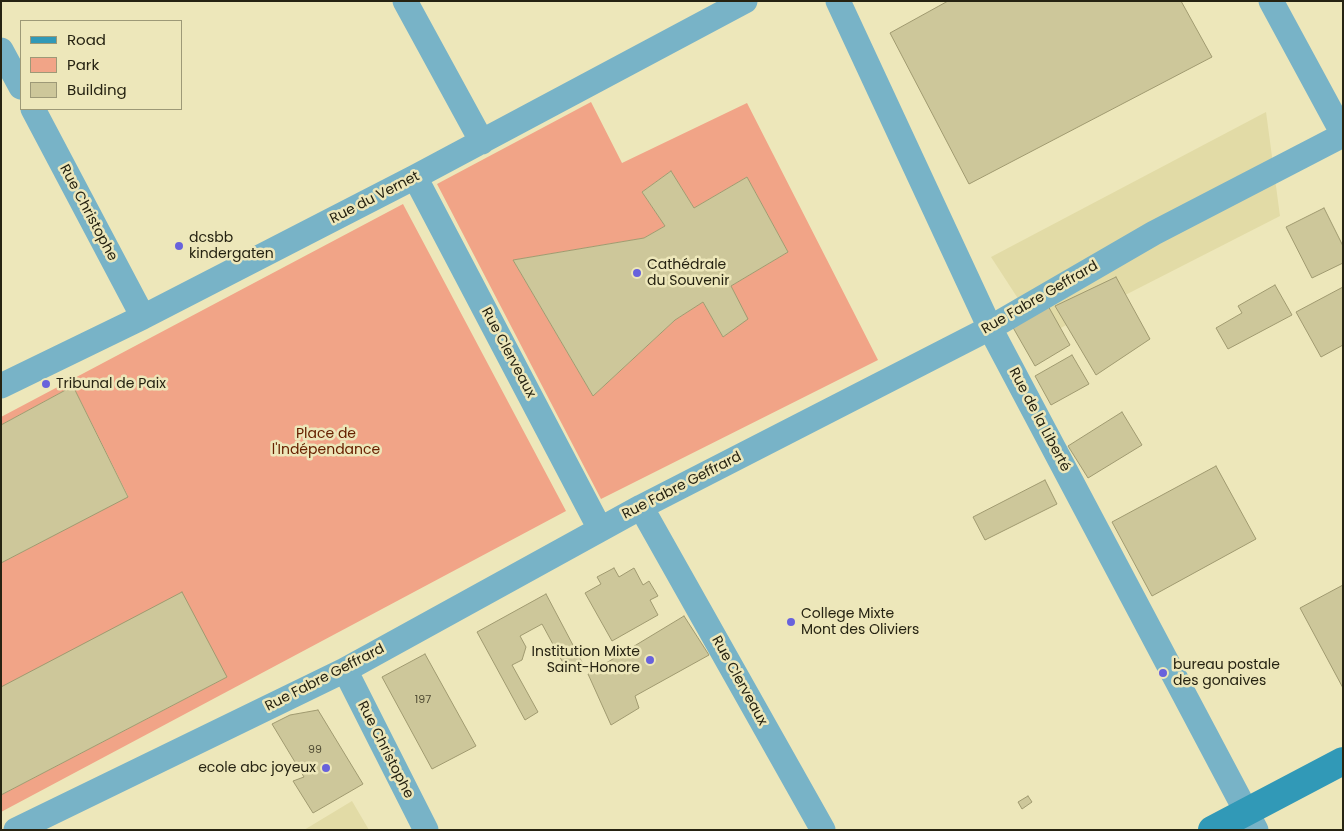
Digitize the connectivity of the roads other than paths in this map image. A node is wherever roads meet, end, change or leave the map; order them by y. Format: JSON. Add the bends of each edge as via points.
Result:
{"nodes":[{"id":1,"x":405,"y":1,"type":"edge"},
{"id":2,"x":745,"y":1,"type":"edge"},
{"id":3,"x":838,"y":1,"type":"edge"},
{"id":4,"x":1271,"y":1,"type":"edge"},
{"id":5,"x":1,"y":50,"type":"edge"},
{"id":6,"x":20,"y":86,"type":"edge"},
{"id":7,"x":33,"y":110,"type":"edge"},
{"id":8,"x":1343,"y":134,"type":"edge"},
{"id":9,"x":482,"y":142,"type":"junction"},
{"id":10,"x":415,"y":178,"type":"junction"},
{"id":11,"x":143,"y":317,"type":"junction"},
{"id":12,"x":990,"y":328,"type":"junction"},
{"id":13,"x":1,"y":386,"type":"edge"},
{"id":14,"x":641,"y":507,"type":"junction"},
{"id":15,"x":600,"y":528,"type":"junction"},
{"id":16,"x":345,"y":670,"type":"junction"},
{"id":17,"x":1343,"y":761,"type":"edge"},
{"id":18,"x":1251,"y":821,"type":"edge"},
{"id":19,"x":16,"y":830,"type":"edge"},
{"id":20,"x":426,"y":830,"type":"edge"},
{"id":21,"x":823,"y":830,"type":"edge"},
{"id":22,"x":1212,"y":830,"type":"edge"}],
"edges":[{"from":1,"to":9,"type":"street"},
{"from":2,"to":9,"type":"street","name":"Rue du Vernet"},
{"from":3,"to":12,"type":"street","name":"Rue de la Liberté"},
{"from":4,"to":8,"type":"street"},
{"from":5,"to":6,"type":"street"},
{"from":7,"to":11,"type":"street","name":"Rue Christophe"},
{"from":8,"to":12,"type":"street","name":"Rue Fabre Geffrard","via":[[1154,233]]},
{"from":9,"to":10,"type":"street","name":"Rue du Vernet"},
{"from":10,"to":11,"type":"street","name":"Rue du Vernet"},
{"from":10,"to":15,"type":"street","name":"Rue Clerveaux"},
{"from":11,"to":13,"type":"street","name":"Rue du Vernet"},
{"from":12,"to":14,"type":"street","name":"Rue Fabre Geffrard"},
{"from":12,"to":18,"type":"street","name":"Rue de la Liberté"},
{"from":14,"to":15,"type":"street","name":"Rue Fabre Geffrard"},
{"from":14,"to":21,"type":"street","name":"Rue Clerveaux"},
{"from":15,"to":16,"type":"street","name":"Rue Fabre Geffrard"},
{"from":16,"to":19,"type":"street","name":"Rue Fabre Geffrard"},
{"from":16,"to":20,"type":"street","name":"Rue Christophe"},
{"from":17,"to":18,"type":"street"},
{"from":18,"to":22,"type":"street"}]}
